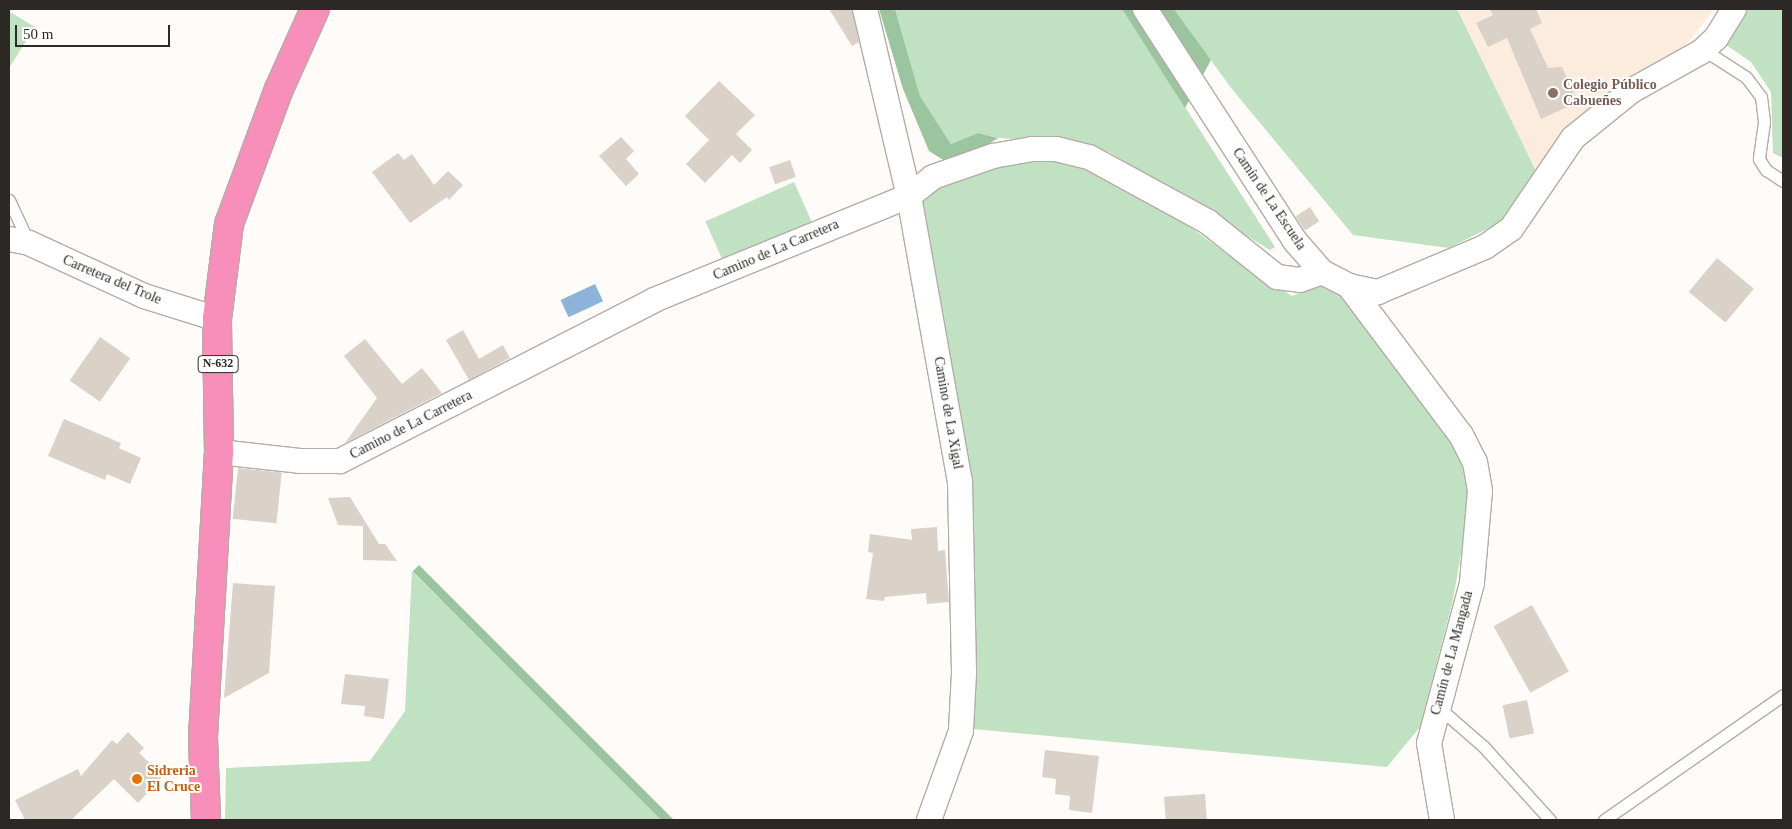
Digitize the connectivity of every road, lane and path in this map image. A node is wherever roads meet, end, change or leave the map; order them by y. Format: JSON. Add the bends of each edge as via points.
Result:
{"nodes":[{"id":1,"x":315,"y":9,"type":"edge"},
{"id":2,"x":865,"y":9,"type":"edge"},
{"id":3,"x":1145,"y":9,"type":"edge"},
{"id":4,"x":1734,"y":9,"type":"edge"},
{"id":5,"x":1704,"y":50,"type":"junction"},
{"id":6,"x":1783,"y":181,"type":"edge"},
{"id":7,"x":909,"y":196,"type":"junction"},
{"id":8,"x":9,"y":200,"type":"edge"},
{"id":9,"x":19,"y":241,"type":"edge"},
{"id":10,"x":1322,"y":272,"type":"junction"},
{"id":11,"x":1349,"y":286,"type":"junction"},
{"id":12,"x":217,"y":319,"type":"junction"},
{"id":13,"x":220,"y":452,"type":"junction"},
{"id":14,"x":1783,"y":695,"type":"edge"},
{"id":15,"x":1438,"y":707,"type":"junction"},
{"id":16,"x":203,"y":737,"type":"junction"},
{"id":17,"x":190,"y":820,"type":"edge"},
{"id":18,"x":206,"y":820,"type":"edge"},
{"id":19,"x":929,"y":820,"type":"edge"},
{"id":20,"x":1442,"y":820,"type":"edge"},
{"id":21,"x":1550,"y":820,"type":"edge"},
{"id":22,"x":1604,"y":820,"type":"edge"}],
"edges":[{"from":1,"to":12,"type":"highway","number":"N-632","via":[[279,89],[229,224]]},
{"from":2,"to":7,"type":"street","name":"Camino de La Xigal"},
{"from":3,"to":10,"type":"street","name":"Camín de La Escuela","via":[[1295,241]]},
{"from":4,"to":5,"type":"street","name":"Camín de La Escuela","via":[[1716,38]]},
{"from":5,"to":6,"type":"lane","via":[[1746,77],[1761,97],[1764,122],[1759,158],[1766,170]]},
{"from":5,"to":11,"type":"street","name":"Camín de La Escuela","via":[[1631,91],[1587,126],[1574,138],[1511,229],[1485,247],[1378,292]]},
{"from":7,"to":10,"type":"street","name":"Camino de La Carretera","via":[[933,177],[993,156],[1032,149],[1056,149],[1089,158],[1179,205],[1208,222],[1277,277],[1300,280]]},
{"from":7,"to":13,"type":"street","name":"Camino de La Carretera","via":[[654,300],[340,461],[300,461]]},
{"from":7,"to":19,"type":"street","name":"Camino de La Xigal","via":[[960,481],[964,673],[961,731]]},
{"from":8,"to":9,"type":"lane"},
{"from":9,"to":12,"type":"street","name":"Carretera del Trole","via":[[144,296]]},
{"from":10,"to":11,"type":"street","name":"Camín de La Escuela"},
{"from":11,"to":15,"type":"street","name":"Camín de La Mangada","via":[[1461,436],[1475,462],[1480,491],[1472,583]]},
{"from":12,"to":13,"type":"highway","number":"N-632"},
{"from":13,"to":16,"type":"highway","number":"N-632"},
{"from":14,"to":22,"type":"lane"},
{"from":15,"to":20,"type":"street","name":"Camín de La Mangada","via":[[1429,743]]},
{"from":15,"to":21,"type":"lane","via":[[1483,746]]},
{"from":16,"to":17,"type":"highway"},
{"from":16,"to":18,"type":"highway","number":"N-632"}]}
